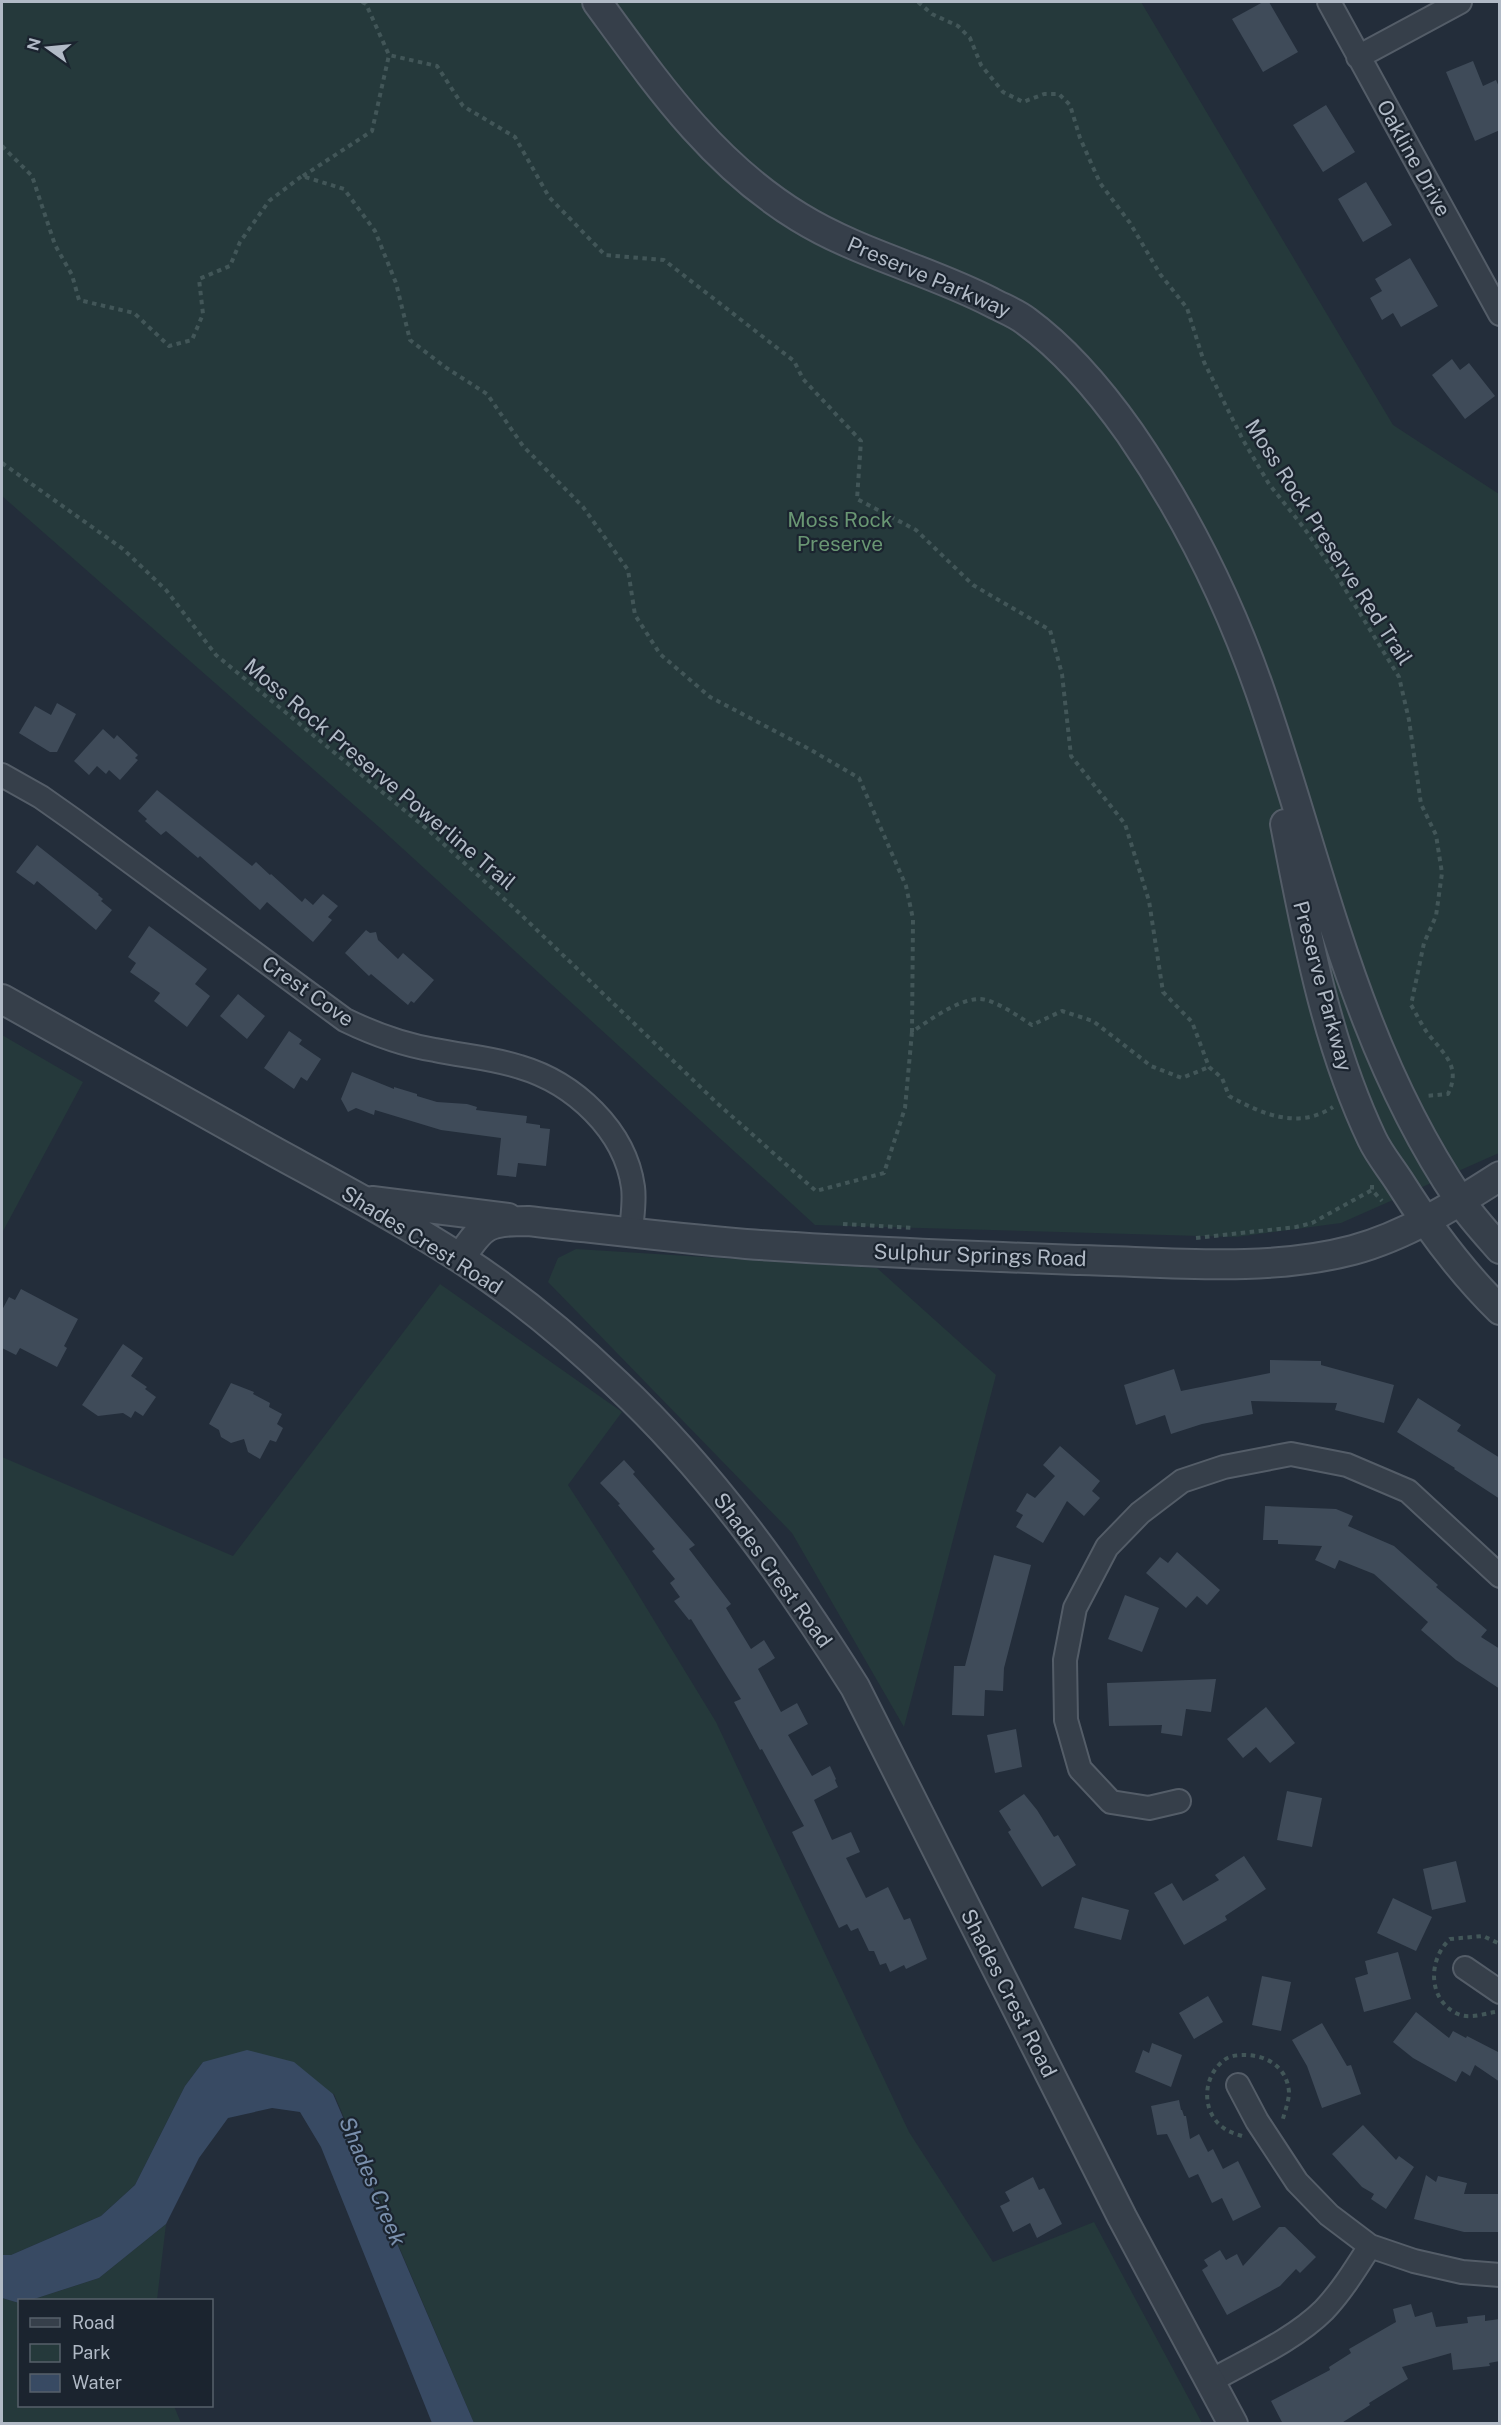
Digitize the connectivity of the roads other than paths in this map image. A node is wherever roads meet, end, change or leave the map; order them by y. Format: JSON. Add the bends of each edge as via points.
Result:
{"nodes":[{"id":1,"x":597,"y":2,"type":"edge"},
{"id":2,"x":1329,"y":2,"type":"edge"},
{"id":3,"x":1460,"y":2,"type":"edge"},
{"id":4,"x":1358,"y":57,"type":"junction"},
{"id":5,"x":1500,"y":314,"type":"edge"},
{"id":6,"x":1260,"y":690,"type":"junction"},
{"id":7,"x":2,"y":775,"type":"edge"},
{"id":8,"x":2,"y":999,"type":"edge"},
{"id":9,"x":1500,"y":1176,"type":"edge"},
{"id":10,"x":359,"y":1199,"type":"junction"},
{"id":11,"x":1460,"y":1202,"type":"junction"},
{"id":12,"x":528,"y":1221,"type":"junction"},
{"id":13,"x":1415,"y":1224,"type":"junction"},
{"id":14,"x":630,"y":1232,"type":"junction"},
{"id":15,"x":1500,"y":1249,"type":"edge"},
{"id":16,"x":460,"y":1258,"type":"junction"},
{"id":17,"x":1500,"y":1310,"type":"edge"},
{"id":18,"x":1500,"y":1576,"type":"edge"},
{"id":19,"x":1179,"y":1801,"type":"dead end"},
{"id":20,"x":1465,"y":1968,"type":"dead end"},
{"id":21,"x":1500,"y":1992,"type":"edge"},
{"id":22,"x":1238,"y":2085,"type":"dead end"},
{"id":23,"x":1370,"y":2246,"type":"junction"},
{"id":24,"x":1500,"y":2275,"type":"edge"},
{"id":25,"x":1209,"y":2382,"type":"junction"},
{"id":26,"x":1233,"y":2424,"type":"edge"}],
"edges":[{"from":1,"to":6,"type":"street","name":"Preserve Parkway","via":[[694,129],[739,175],[799,217],[839,238],[967,289],[1024,319],[1075,363],[1127,429],[1178,505],[1220,590]]},
{"from":2,"to":4,"type":"street","name":"Oakline Drive"},
{"from":3,"to":4,"type":"street"},
{"from":4,"to":5,"type":"street","name":"Oakline Drive"},
{"from":6,"to":11,"type":"street","name":"Preserve Parkway","via":[[1346,966],[1383,1062]]},
{"from":6,"to":13,"type":"street","name":"Preserve Parkway","via":[[1303,917],[1330,1026],[1373,1141]]},
{"from":7,"to":14,"type":"street","name":"Crest Cove","via":[[41,797],[345,1020],[399,1042],[521,1067],[566,1089],[593,1111],[622,1150],[633,1188]]},
{"from":8,"to":10,"type":"street","name":"Shades Crest Road"},
{"from":9,"to":11,"type":"street","name":"Sulphur Springs Road"},
{"from":10,"to":12,"type":"street"},
{"from":10,"to":16,"type":"street","name":"Shades Crest Road"},
{"from":11,"to":13,"type":"street","name":"Sulphur Springs Road"},
{"from":11,"to":15,"type":"street","name":"Preserve Parkway"},
{"from":12,"to":14,"type":"street","name":"Sulphur Springs Road"},
{"from":12,"to":16,"type":"street","name":"Sulphur Springs Road","via":[[497,1221],[477,1233]]},
{"from":13,"to":14,"type":"street","name":"Sulphur Springs Road","via":[[1354,1249],[1304,1259],[1220,1264],[851,1250]]},
{"from":13,"to":17,"type":"street","name":"Preserve Parkway"},
{"from":16,"to":25,"type":"street","name":"Shades Crest Road","via":[[572,1344],[659,1426],[714,1488],[812,1619],[855,1687]]},
{"from":18,"to":19,"type":"street","via":[[1408,1491],[1347,1465],[1291,1454],[1224,1467],[1182,1481],[1140,1513],[1107,1547],[1075,1608],[1065,1660],[1066,1720],[1080,1769],[1111,1802],[1149,1808]]},
{"from":20,"to":21,"type":"street"},
{"from":22,"to":23,"type":"street","via":[[1297,2182],[1329,2215]]},
{"from":23,"to":24,"type":"street","via":[[1462,2272]]},
{"from":23,"to":25,"type":"street","via":[[1324,2310],[1301,2329]]},
{"from":25,"to":26,"type":"street","name":"Shades Crest Road"}]}
